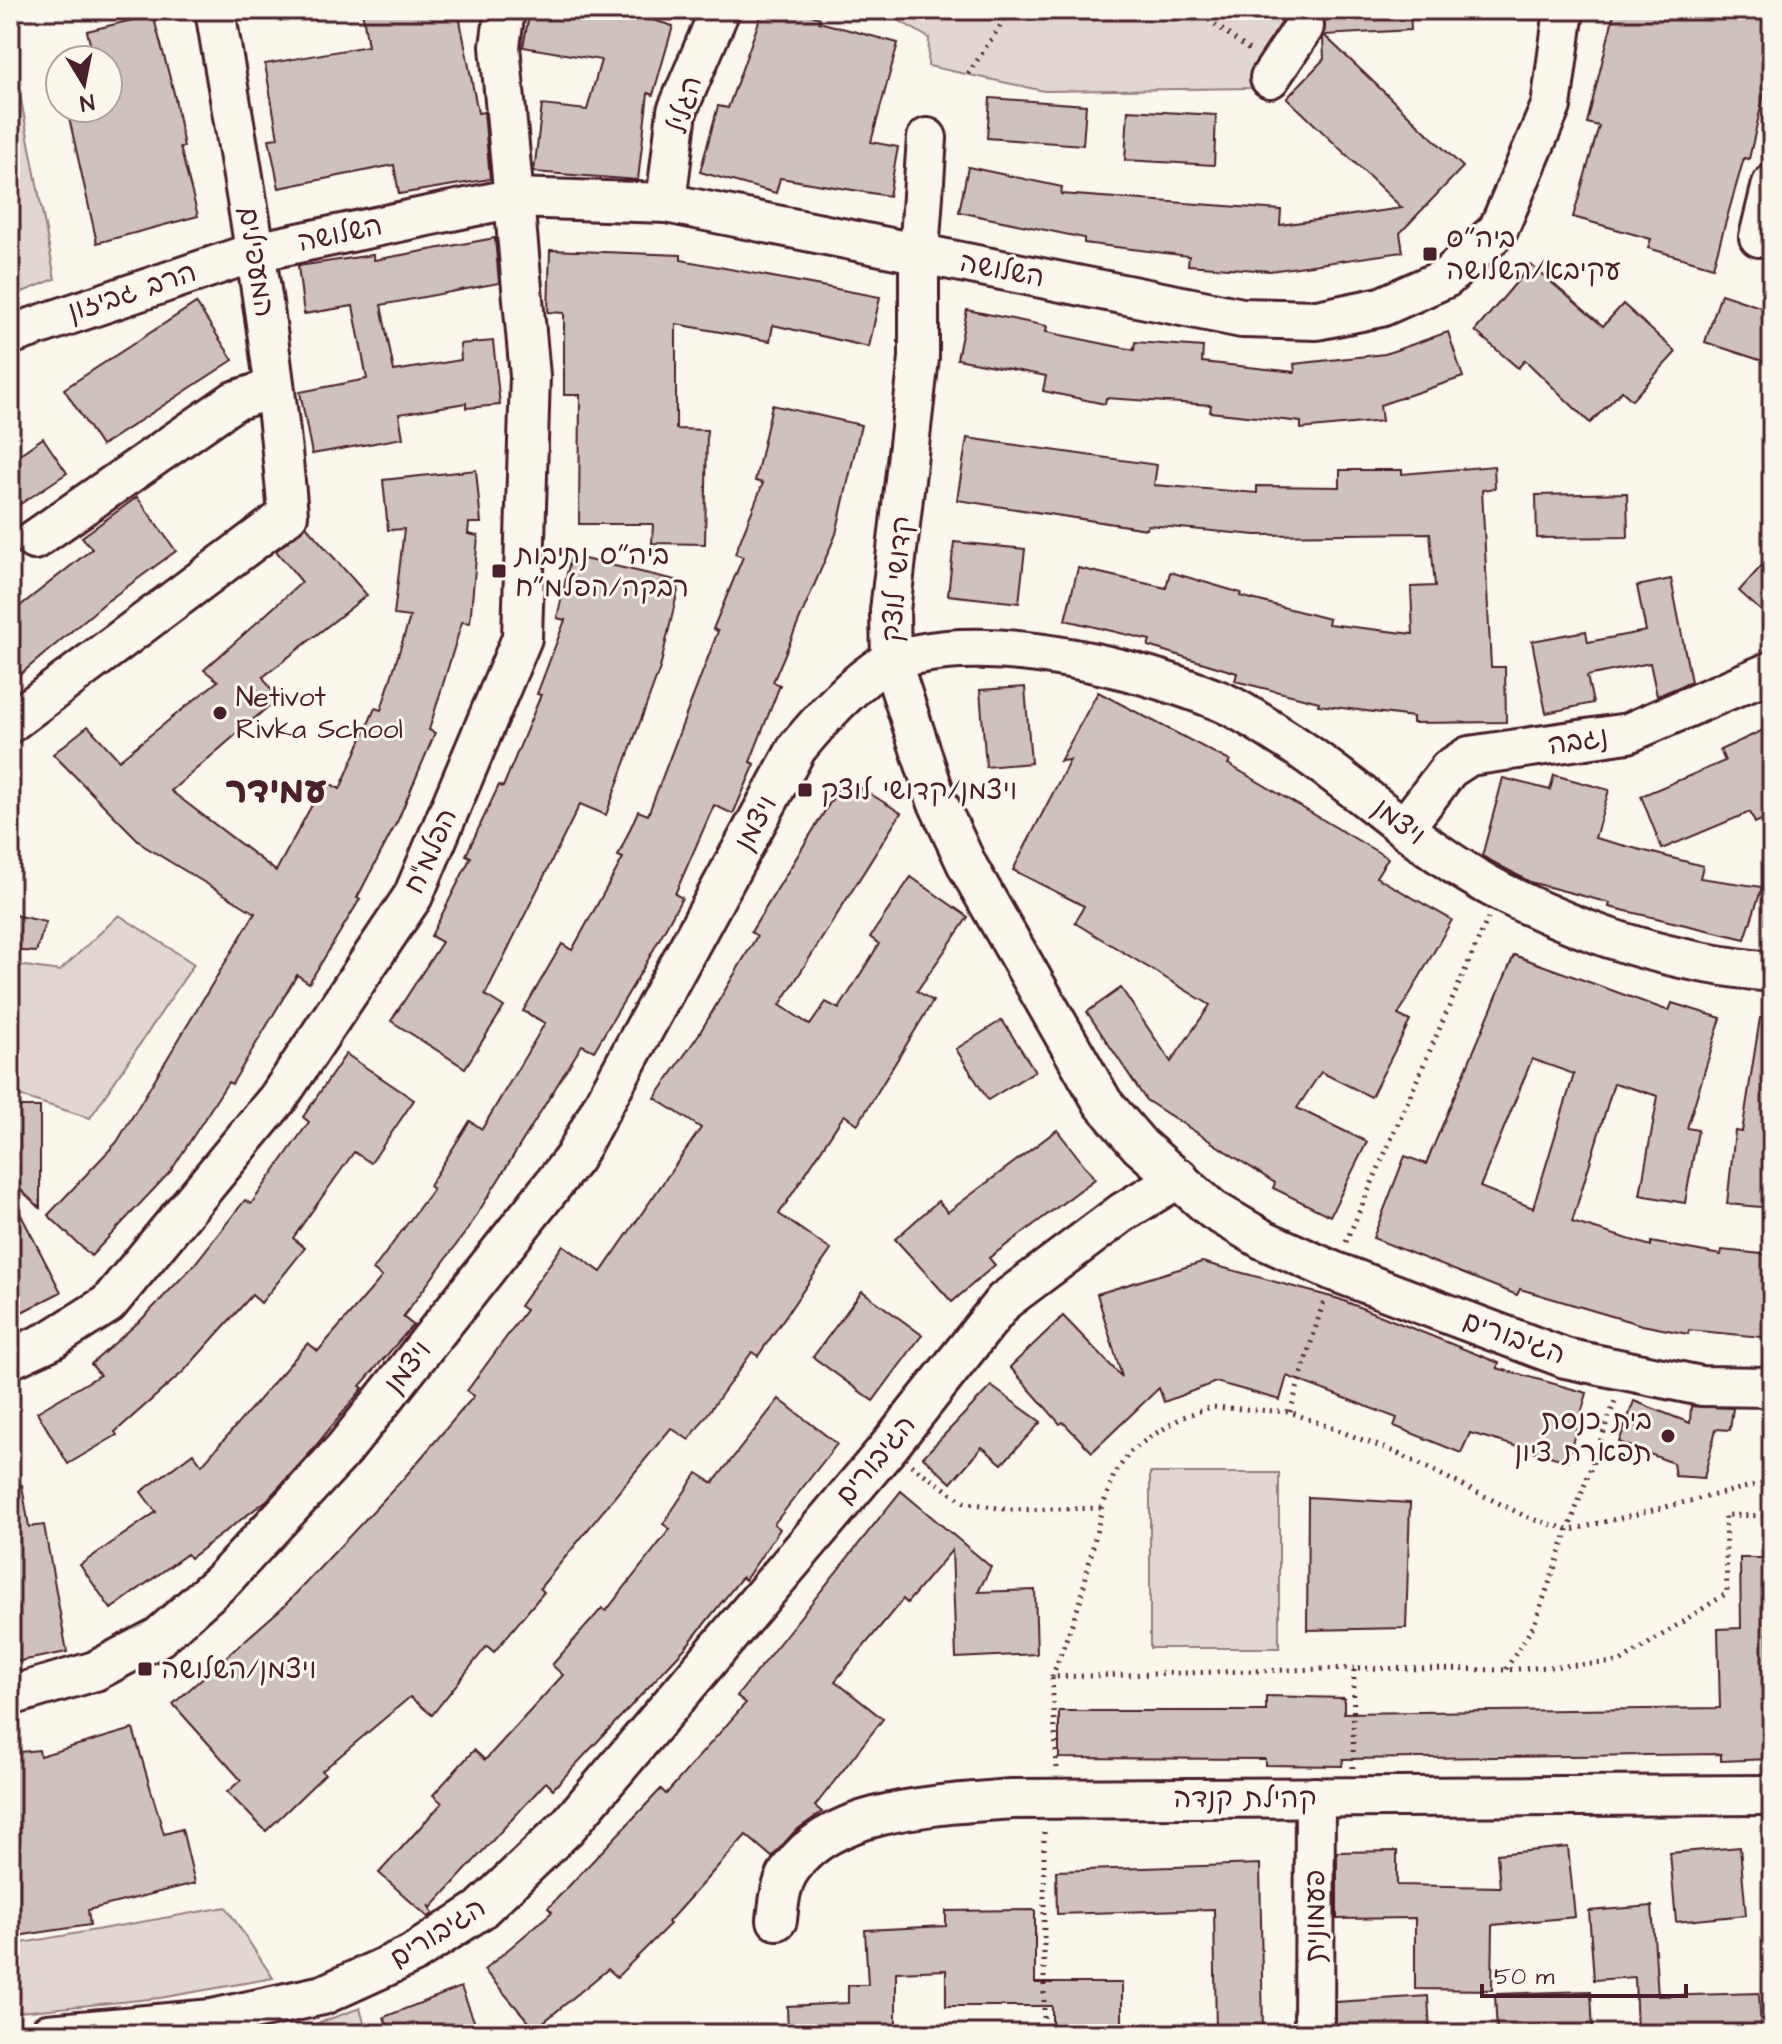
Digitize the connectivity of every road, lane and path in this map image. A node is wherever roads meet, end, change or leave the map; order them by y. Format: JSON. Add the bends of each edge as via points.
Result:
{"nodes":[{"id":1,"x":215,"y":10,"type":"edge"},
{"id":2,"x":505,"y":10,"type":"edge"},
{"id":3,"x":720,"y":10,"type":"edge"},
{"id":4,"x":1011,"y":10,"type":"edge"},
{"id":5,"x":1196,"y":10,"type":"edge"},
{"id":6,"x":1303,"y":10,"type":"edge"},
{"id":7,"x":1564,"y":10,"type":"edge"},
{"id":8,"x":968,"y":74,"type":"dead end"},
{"id":9,"x":1273,"y":74,"type":"joint"},
{"id":10,"x":927,"y":138,"type":"dead end"},
{"id":11,"x":1772,"y":184,"type":"edge"},
{"id":12,"x":514,"y":198,"type":"junction"},
{"id":13,"x":666,"y":203,"type":"junction"},
{"id":14,"x":1759,"y":237,"type":"dead end"},
{"id":15,"x":255,"y":252,"type":"junction"},
{"id":16,"x":919,"y":253,"type":"junction"},
{"id":17,"x":10,"y":335,"type":"edge"},
{"id":18,"x":274,"y":388,"type":"junction"},
{"id":19,"x":34,"y":540,"type":"dead end"},
{"id":20,"x":891,"y":660,"type":"junction"},
{"id":21,"x":1772,"y":671,"type":"edge"},
{"id":22,"x":10,"y":723,"type":"edge"},
{"id":23,"x":1405,"y":827,"type":"junction"},
{"id":24,"x":1499,"y":891,"type":"junction"},
{"id":25,"x":1772,"y":972,"type":"edge"},
{"id":26,"x":1179,"y":1178,"type":"junction"},
{"id":27,"x":1333,"y":1271,"type":"junction"},
{"id":28,"x":10,"y":1359,"type":"edge"},
{"id":29,"x":1626,"y":1371,"type":"junction"},
{"id":30,"x":1772,"y":1387,"type":"edge"},
{"id":31,"x":1290,"y":1412,"type":"junction"},
{"id":32,"x":887,"y":1449,"type":"junction"},
{"id":33,"x":1772,"y":1481,"type":"edge"},
{"id":34,"x":1102,"y":1508,"type":"junction"},
{"id":35,"x":1772,"y":1516,"type":"edge"},
{"id":36,"x":1571,"y":1530,"type":"junction"},
{"id":37,"x":1354,"y":1668,"type":"junction"},
{"id":38,"x":1505,"y":1670,"type":"junction"},
{"id":39,"x":1052,"y":1677,"type":"junction"},
{"id":40,"x":10,"y":1696,"type":"edge"},
{"id":41,"x":1772,"y":1795,"type":"edge"},
{"id":42,"x":1315,"y":1797,"type":"junction"},
{"id":43,"x":1353,"y":1797,"type":"junction"},
{"id":44,"x":1044,"y":1799,"type":"junction"},
{"id":45,"x":777,"y":1920,"type":"dead end"},
{"id":46,"x":48,"y":2034,"type":"edge"},
{"id":47,"x":1044,"y":2034,"type":"edge"},
{"id":48,"x":1314,"y":2034,"type":"edge"}],
"edges":[{"from":1,"to":15,"type":"street","name":"המעפילים"},
{"from":2,"to":12,"type":"street","via":[[500,46]]},
{"from":3,"to":13,"type":"street","name":"הגליל","via":[[677,111]]},
{"from":4,"to":8,"type":"path"},
{"from":5,"to":9,"type":"path"},
{"from":6,"to":9,"type":"street","via":[[1304,27]]},
{"from":7,"to":16,"type":"street","name":"השלושה","via":[[1551,106],[1498,230],[1446,278],[1381,307],[1317,320],[1242,318]]},
{"from":10,"to":16,"type":"street","name":"קדושי לוצק"},
{"from":11,"to":14,"type":"street"},
{"from":12,"to":13,"type":"street","name":"השלושה"},
{"from":12,"to":15,"type":"street","name":"השלושה"},
{"from":12,"to":28,"type":"street","name":"הפלמ\"ח","via":[[530,376],[522,638],[413,896],[278,1098],[108,1304]]},
{"from":13,"to":16,"type":"street","name":"השלושה"},
{"from":15,"to":17,"type":"street","name":"הרב גביזון"},
{"from":15,"to":18,"type":"street","name":"המעפילים"},
{"from":16,"to":20,"type":"street","name":"קדושי לוצק","via":[[919,358],[890,611]]},
{"from":18,"to":19,"type":"street","via":[[234,401]]},
{"from":18,"to":22,"type":"street","name":"המעפילים","via":[[288,515]]},
{"from":20,"to":23,"type":"street","name":"ויצמן","via":[[943,649],[999,648],[1116,669],[1222,702],[1343,779]]},
{"from":20,"to":26,"type":"street","name":"קדושי לוצק","via":[[937,801],[968,867],[1103,1103],[1140,1146]]},
{"from":20,"to":40,"type":"street","name":"ויצמן","via":[[830,709],[797,748],[574,1158],[344,1449],[223,1580],[159,1637],[95,1671]]},
{"from":21,"to":23,"type":"street","name":"נגבה","via":[[1628,733],[1469,756],[1439,781]]},
{"from":23,"to":24,"type":"street","name":"ויצמן"},
{"from":24,"to":25,"type":"street","name":"ויצמן","via":[[1639,949],[1707,966]]},
{"from":24,"to":27,"type":"path"},
{"from":26,"to":27,"type":"street","name":"הגיבורים","via":[[1213,1210]]},
{"from":26,"to":32,"type":"street","name":"הגיבורים","via":[[1113,1219],[1004,1301]]},
{"from":27,"to":29,"type":"street","name":"הגיבורים","via":[[1565,1358]]},
{"from":27,"to":31,"type":"path"},
{"from":29,"to":30,"type":"street","name":"הגיבורים","via":[[1701,1386]]},
{"from":29,"to":36,"type":"path"},
{"from":31,"to":34,"type":"path","via":[[1211,1407],[1183,1417],[1129,1453]]},
{"from":31,"to":36,"type":"path","via":[[1397,1453],[1531,1519]]},
{"from":32,"to":34,"type":"path","via":[[964,1502],[1010,1510]]},
{"from":32,"to":46,"type":"street","name":"הגיבורים","via":[[567,1827],[480,1910],[411,1955],[323,1995],[212,2019]]},
{"from":33,"to":36,"type":"path"},
{"from":34,"to":39,"type":"path","via":[[1080,1602]]},
{"from":35,"to":38,"type":"path","via":[[1725,1515],[1727,1593],[1620,1662]]},
{"from":36,"to":38,"type":"path","via":[[1534,1625]]},
{"from":37,"to":38,"type":"path"},
{"from":37,"to":39,"type":"path"},
{"from":37,"to":43,"type":"path"},
{"from":39,"to":44,"type":"path","via":[[1057,1770]]},
{"from":41,"to":43,"type":"street","name":"קהילת קנדה"},
{"from":42,"to":43,"type":"street","name":"קהילת קנדה"},
{"from":42,"to":44,"type":"street","name":"קהילת קנדה"},
{"from":42,"to":48,"type":"street","name":"פעמונית"},
{"from":44,"to":45,"type":"street","name":"קהילת קנדה","via":[[917,1807],[841,1830],[810,1847],[791,1868],[780,1891]]},
{"from":44,"to":47,"type":"path"}]}
